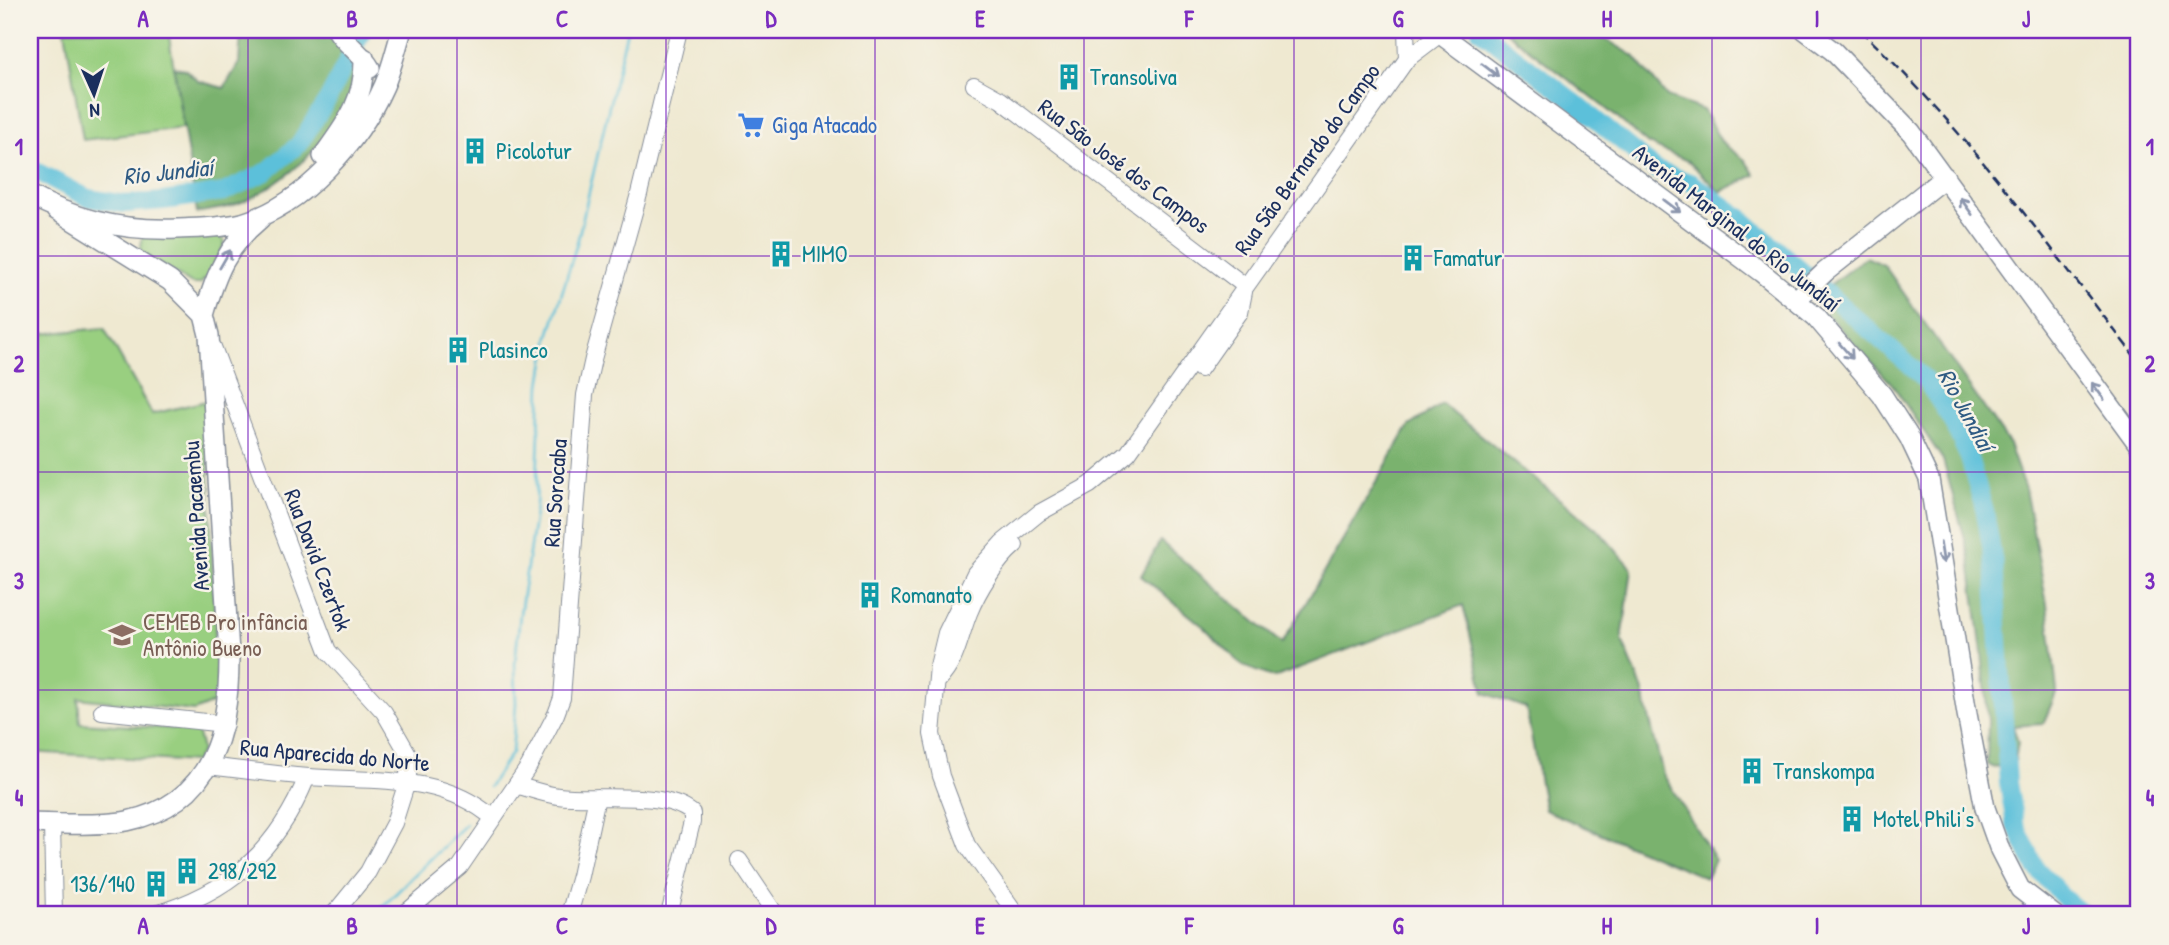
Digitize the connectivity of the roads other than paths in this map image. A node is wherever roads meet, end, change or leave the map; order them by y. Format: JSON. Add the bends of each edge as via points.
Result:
{"nodes":[{"id":1,"x":394,"y":30,"type":"edge"},
{"id":2,"x":401,"y":30,"type":"edge"},
{"id":3,"x":679,"y":30,"type":"edge"},
{"id":4,"x":1406,"y":30,"type":"edge"},
{"id":5,"x":1805,"y":30,"type":"edge"},
{"id":6,"x":1437,"y":32,"type":"edge"},
{"id":7,"x":352,"y":46,"type":"edge"},
{"id":8,"x":1407,"y":59,"type":"junction"},
{"id":9,"x":974,"y":85,"type":"dead end"},
{"id":10,"x":365,"y":122,"type":"junction"},
{"id":11,"x":1945,"y":177,"type":"junction"},
{"id":12,"x":30,"y":195,"type":"edge"},
{"id":13,"x":56,"y":210,"type":"junction"},
{"id":14,"x":265,"y":215,"type":"junction"},
{"id":15,"x":141,"y":229,"type":"junction"},
{"id":16,"x":139,"y":260,"type":"junction"},
{"id":17,"x":1245,"y":286,"type":"junction"},
{"id":18,"x":1799,"y":296,"type":"junction"},
{"id":19,"x":204,"y":315,"type":"junction"},
{"id":20,"x":209,"y":335,"type":"junction"},
{"id":21,"x":2139,"y":445,"type":"edge"},
{"id":22,"x":102,"y":711,"type":"dead end"},
{"id":23,"x":225,"y":723,"type":"junction"},
{"id":24,"x":207,"y":766,"type":"junction"},
{"id":25,"x":307,"y":777,"type":"junction"},
{"id":26,"x":407,"y":782,"type":"junction"},
{"id":27,"x":516,"y":785,"type":"junction"},
{"id":28,"x":597,"y":797,"type":"junction"},
{"id":29,"x":493,"y":818,"type":"junction"},
{"id":30,"x":30,"y":823,"type":"edge"},
{"id":31,"x":52,"y":824,"type":"junction"},
{"id":32,"x":739,"y":860,"type":"dead end"},
{"id":33,"x":54,"y":915,"type":"edge"},
{"id":34,"x":152,"y":915,"type":"edge"},
{"id":35,"x":333,"y":915,"type":"edge"},
{"id":36,"x":403,"y":915,"type":"edge"},
{"id":37,"x":569,"y":915,"type":"edge"},
{"id":38,"x":669,"y":915,"type":"edge"},
{"id":39,"x":776,"y":915,"type":"edge"},
{"id":40,"x":1017,"y":915,"type":"edge"},
{"id":41,"x":2053,"y":915,"type":"edge"}],
"edges":[{"from":1,"to":7,"type":"main road","via":[[378,52]]},
{"from":2,"to":10,"type":"main road","via":[[385,84]]},
{"from":3,"to":27,"type":"street","name":"Rua Sorocaba","via":[[585,395],[562,698]]},
{"from":4,"to":8,"type":"street","name":"Rua São Bernardo do Campo"},
{"from":5,"to":11,"type":"main road","via":[[1833,51],[1911,132]]},
{"from":6,"to":8,"type":"street","name":"Rua São Bernardo do Campo"},
{"from":6,"to":18,"type":"main road","name":"Avenida Marginal do Rio Jundiaí","one_way":true},
{"from":7,"to":10,"type":"main road","via":[[372,71],[374,81]]},
{"from":7,"to":15,"type":"main road","via":[[363,86],[350,116],[321,158],[282,194],[240,213],[148,222]]},
{"from":8,"to":17,"type":"street","name":"Rua São Bernardo do Campo"},
{"from":9,"to":17,"type":"street","name":"Rua São José dos Campos","via":[[1001,100]]},
{"from":10,"to":14,"type":"main road","via":[[337,159],[290,200]]},
{"from":11,"to":18,"type":"main road"},
{"from":21,"to":11,"type":"main road","one_way":true},
{"from":12,"to":13,"type":"main road"},
{"from":13,"to":15,"type":"main road","via":[[110,226]]},
{"from":13,"to":16,"type":"main road"},
{"from":14,"to":15,"type":"main road","via":[[217,227]]},
{"from":19,"to":14,"type":"main road","one_way":true,"via":[[216,273],[233,244]]},
{"from":15,"to":16,"type":"main road","via":[[134,244]]},
{"from":16,"to":19,"type":"main road","via":[[170,281]]},
{"from":17,"to":40,"type":"street","name":"Rua São Bernardo do Campo","via":[[1128,453],[1090,485],[1039,513],[1002,543],[975,573],[946,633],[932,734],[941,776],[967,845]]},
{"from":18,"to":41,"type":"main road","name":"Avenida Marginal do Rio Jundiaí","one_way":true,"via":[[1872,381],[1909,437],[1929,479],[1985,808],[2020,889]]},
{"from":19,"to":20,"type":"main road","name":"Avenida Pacaembu"},
{"from":20,"to":23,"type":"main road","name":"Avenida Pacaembu","via":[[229,653]]},
{"from":20,"to":26,"type":"street","name":"Rua David Czertok","via":[[328,650],[398,734],[407,752]]},
{"from":22,"to":23,"type":"street"},
{"from":23,"to":24,"type":"main road","name":"Avenida Pacaembu"},
{"from":24,"to":25,"type":"street","name":"Rua Aparecida do Norte"},
{"from":24,"to":31,"type":"main road","name":"Avenida Pacaembu","via":[[187,792],[144,817]]},
{"from":25,"to":26,"type":"street","name":"Rua Aparecida do Norte"},
{"from":25,"to":34,"type":"street","via":[[277,835],[249,865],[182,907]]},
{"from":26,"to":29,"type":"street","name":"Rua Aparecida do Norte","via":[[449,791],[475,802]]},
{"from":26,"to":35,"type":"street","via":[[383,847]]},
{"from":27,"to":28,"type":"street","via":[[558,796]]},
{"from":27,"to":29,"type":"street","name":"Rua Sorocaba"},
{"from":28,"to":37,"type":"street"},
{"from":28,"to":38,"type":"street","via":[[662,800],[692,813]]},
{"from":29,"to":36,"type":"street","name":"Rua Sorocaba","via":[[460,867]]},
{"from":30,"to":31,"type":"main road","name":"Avenida Pacaembu"},
{"from":31,"to":33,"type":"street"},
{"from":32,"to":39,"type":"street"}]}
